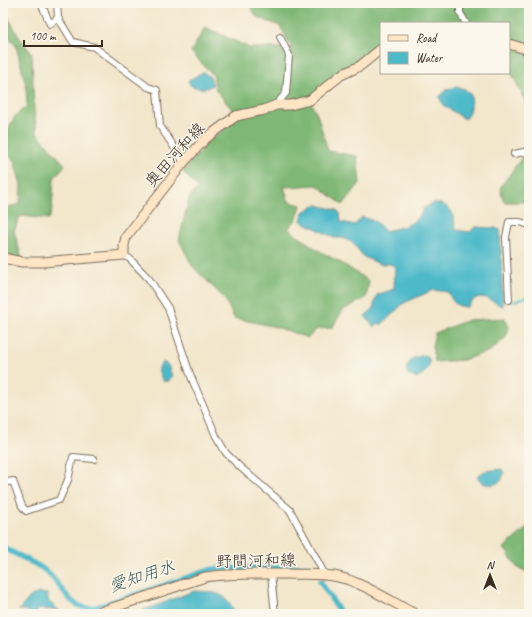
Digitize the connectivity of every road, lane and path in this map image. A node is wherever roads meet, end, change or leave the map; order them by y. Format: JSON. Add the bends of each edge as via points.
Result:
{"nodes":[{"id":1,"x":41,"y":3,"type":"edge"},
{"id":2,"x":57,"y":3,"type":"edge"},
{"id":3,"x":460,"y":3,"type":"edge"},
{"id":4,"x":58,"y":18,"type":"junction"},
{"id":5,"x":465,"y":22,"type":"edge"},
{"id":6,"x":280,"y":37,"type":"dead end"},
{"id":7,"x":510,"y":44,"type":"edge"},
{"id":8,"x":380,"y":50,"type":"edge"},
{"id":9,"x":529,"y":50,"type":"edge"},
{"id":10,"x":276,"y":105,"type":"junction"},
{"id":11,"x":529,"y":151,"type":"edge"},
{"id":12,"x":514,"y":154,"type":"dead end"},
{"id":13,"x":184,"y":162,"type":"junction"},
{"id":14,"x":529,"y":225,"type":"edge"},
{"id":15,"x":124,"y":255,"type":"junction"},
{"id":16,"x":3,"y":258,"type":"edge"},
{"id":17,"x":509,"y":300,"type":"dead end"},
{"id":18,"x":94,"y":459,"type":"dead end"},
{"id":19,"x":3,"y":483,"type":"edge"},
{"id":20,"x":271,"y":574,"type":"junction"},
{"id":21,"x":325,"y":575,"type":"junction"},
{"id":22,"x":94,"y":614,"type":"edge"},
{"id":23,"x":276,"y":614,"type":"edge"},
{"id":24,"x":415,"y":614,"type":"edge"}],
"edges":[{"from":1,"to":4,"type":"street","via":[[50,24]]},
{"from":2,"to":4,"type":"street"},
{"from":3,"to":5,"type":"street","via":[[460,13]]},
{"from":4,"to":13,"type":"street","via":[[73,42],[94,47],[148,87],[157,90],[160,126]]},
{"from":6,"to":10,"type":"street","via":[[289,56],[286,93]]},
{"from":7,"to":9,"type":"main road"},
{"from":8,"to":10,"type":"main road","name":"奥田河和線","via":[[360,66],[341,75],[310,100],[290,105]]},
{"from":10,"to":13,"type":"main road","name":"奥田河和線","via":[[236,116],[205,139]]},
{"from":11,"to":12,"type":"street"},
{"from":13,"to":15,"type":"main road","name":"奥田河和線","via":[[126,238]]},
{"from":14,"to":17,"type":"street","via":[[509,222],[506,237]]},
{"from":15,"to":16,"type":"main road","via":[[43,262],[22,262]]},
{"from":15,"to":21,"type":"street","via":[[149,279],[168,308],[190,374],[216,436],[226,453],[290,510]]},
{"from":18,"to":19,"type":"street","via":[[73,457],[68,480],[59,500],[32,510],[26,511],[22,506],[13,481]]},
{"from":20,"to":21,"type":"main road","name":"野間河和線"},
{"from":20,"to":22,"type":"main road","name":"野間河和線","via":[[205,577]]},
{"from":20,"to":23,"type":"street"},
{"from":21,"to":24,"type":"main road","name":"野間河和線","via":[[345,579],[370,589]]}]}
